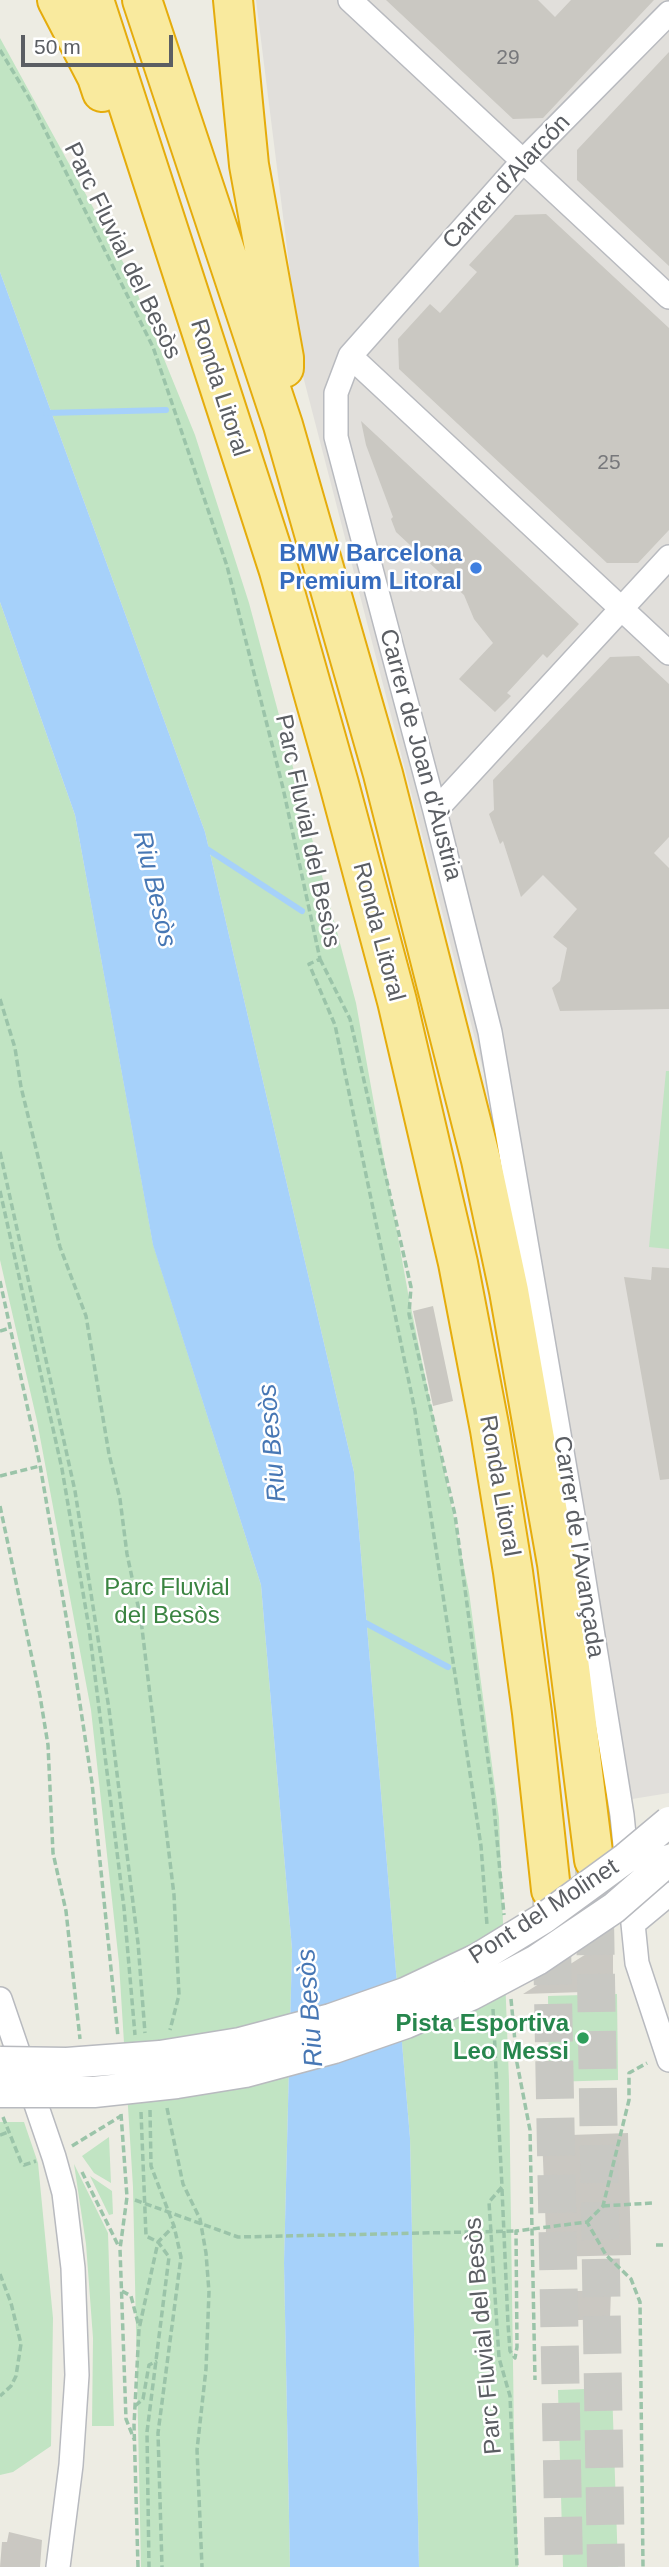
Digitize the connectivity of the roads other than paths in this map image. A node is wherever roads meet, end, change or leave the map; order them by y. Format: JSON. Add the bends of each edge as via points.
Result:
{"nodes":[{"id":1,"x":57,"y":0,"type":"edge"},
{"id":2,"x":94,"y":0,"type":"edge"},
{"id":3,"x":142,"y":0,"type":"edge"},
{"id":4,"x":233,"y":0,"type":"edge"},
{"id":5,"x":349,"y":0,"type":"edge"},
{"id":6,"x":669,"y":13,"type":"edge"},
{"id":7,"x":523,"y":161,"type":"junction"},
{"id":8,"x":182,"y":275,"type":"junction"},
{"id":9,"x":669,"y":297,"type":"edge"},
{"id":10,"x":350,"y":356,"type":"junction"},
{"id":11,"x":283,"y":425,"type":"junction"},
{"id":12,"x":669,"y":557,"type":"edge"},
{"id":13,"x":621,"y":608,"type":"junction"},
{"id":14,"x":669,"y":653,"type":"edge"},
{"id":15,"x":435,"y":811,"type":"junction"},
{"id":16,"x":490,"y":1032,"type":"joint"},
{"id":17,"x":669,"y":1822,"type":"edge"},
{"id":18,"x":594,"y":1860,"type":"tunnel mouth"},
{"id":19,"x":669,"y":1860,"type":"edge"},
{"id":20,"x":551,"y":1890,"type":"tunnel mouth"},
{"id":21,"x":669,"y":1894,"type":"edge"},
{"id":22,"x":633,"y":1924,"type":"junction"},
{"id":23,"x":0,"y":1999,"type":"edge"},
{"id":24,"x":660,"y":2060,"type":"edge"},
{"id":25,"x":0,"y":2062,"type":"edge"},
{"id":26,"x":0,"y":2092,"type":"edge"},
{"id":27,"x":58,"y":2567,"type":"edge"}],
"edges":[{"from":1,"to":8,"type":"highway","via":[[97,77],[151,248]]},
{"from":2,"to":8,"type":"highway","name":"Ronda Litoral"},
{"from":3,"to":11,"type":"highway","name":"Ronda Litoral"},
{"from":4,"to":11,"type":"highway","via":[[248,165],[284,358]]},
{"from":5,"to":7,"type":"street"},
{"from":6,"to":7,"type":"street","name":"Carrer d'Alarcón"},
{"from":7,"to":9,"type":"street"},
{"from":7,"to":10,"type":"street","name":"Carrer d'Alarcón"},
{"from":8,"to":20,"type":"highway","name":"Ronda Litoral","via":[[279,571],[339,784],[397,1001],[458,1263],[513,1572]]},
{"from":10,"to":13,"type":"street"},
{"from":10,"to":15,"type":"street","name":"Carrer de Joan d'Àustria","via":[[336,393],[336,437]]},
{"from":11,"to":18,"type":"highway","name":"Ronda Litoral","via":[[383,774],[481,1160],[557,1564]]},
{"from":12,"to":13,"type":"street"},
{"from":13,"to":14,"type":"street"},
{"from":13,"to":15,"type":"street"},
{"from":15,"to":16,"type":"street","name":"Carrer de Joan d'Àustria"},
{"from":16,"to":22,"type":"street","name":"Carrer de l'Avançada","via":[[622,1815]]},
{"from":17,"to":25,"type":"street","name":"Pont del Molinet","bridge":true,"via":[[544,1918],[477,1959],[405,1993],[240,2043],[160,2056],[67,2063]]},
{"from":19,"to":26,"type":"street","name":"Pont del Molinet","bridge":true,"via":[[614,1908],[537,1960],[406,2024],[246,2071],[93,2092]]},
{"from":21,"to":22,"type":"street"},
{"from":22,"to":24,"type":"street","name":"Carrer de l'Avançada"},
{"from":23,"to":27,"type":"street","via":[[64,2193],[73,2268],[77,2375]]}]}
